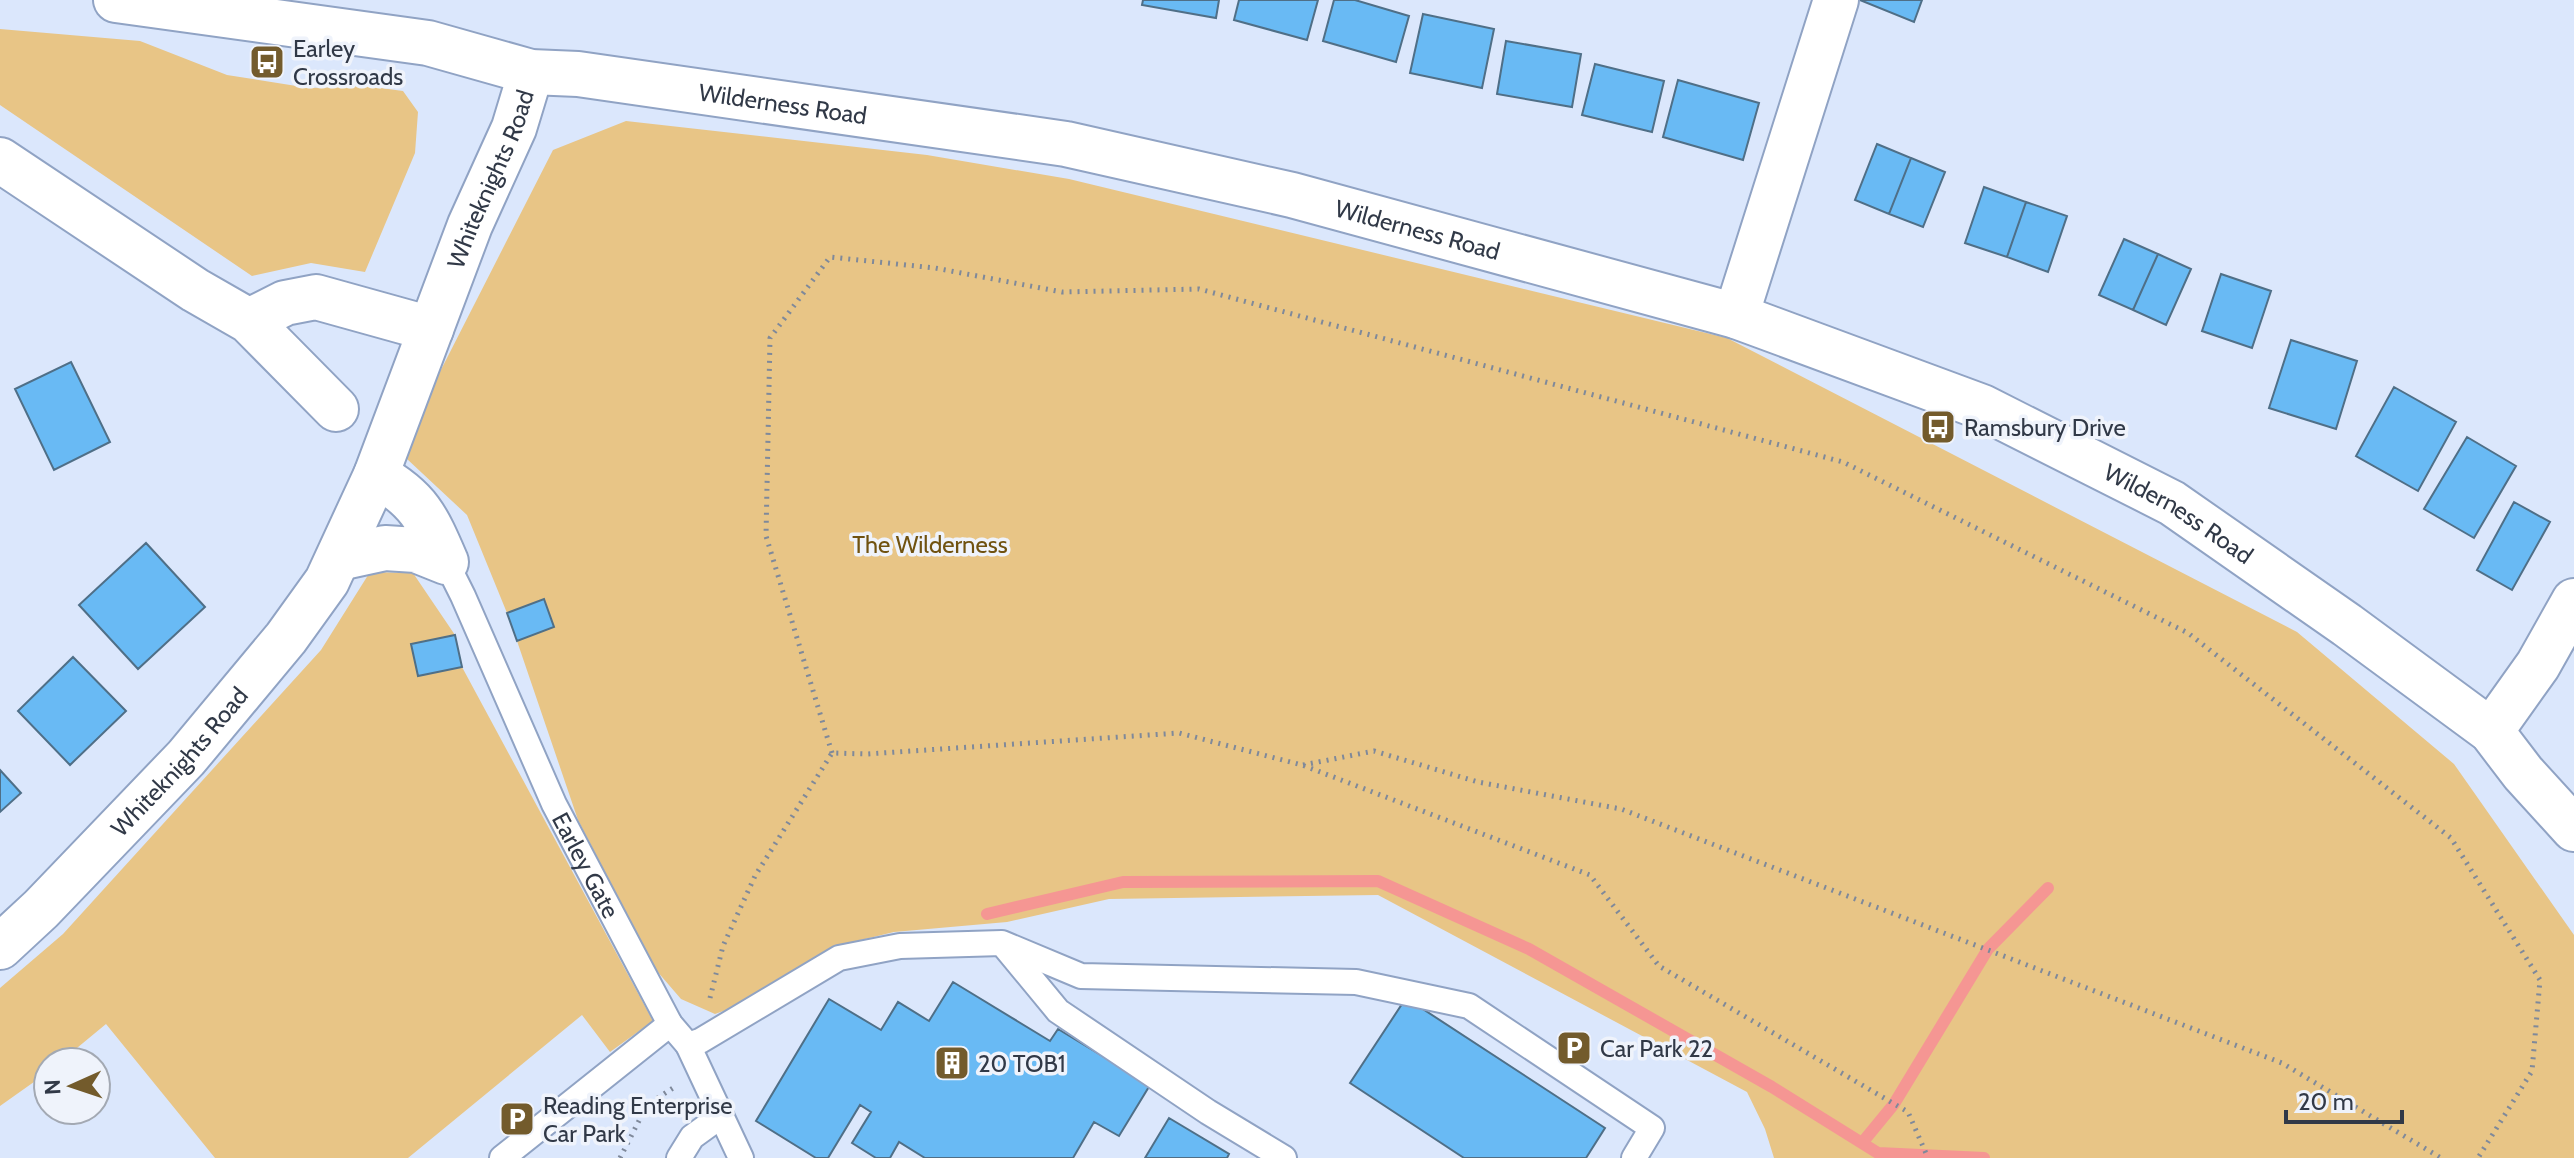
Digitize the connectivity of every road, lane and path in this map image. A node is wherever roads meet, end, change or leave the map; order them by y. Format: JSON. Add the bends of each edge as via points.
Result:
{"nodes":[{"id":1,"x":116,"y":0,"type":"edge"},
{"id":2,"x":1836,"y":0,"type":"edge"},
{"id":3,"x":531,"y":72,"type":"junction"},
{"id":4,"x":0,"y":160,"type":"edge"},
{"id":5,"x":1736,"y":316,"type":"junction"},
{"id":6,"x":249,"y":321,"type":"junction"},
{"id":7,"x":431,"y":329,"type":"junction"},
{"id":8,"x":336,"y":409,"type":"dead end"},
{"id":9,"x":376,"y":475,"type":"junction"},
{"id":10,"x":339,"y":558,"type":"junction"},
{"id":11,"x":446,"y":562,"type":"junction"},
{"id":12,"x":2574,"y":601,"type":"edge"},
{"id":13,"x":2491,"y":731,"type":"junction"},
{"id":14,"x":832,"y":753,"type":"junction"},
{"id":15,"x":1302,"y":765,"type":"junction"},
{"id":16,"x":2574,"y":829,"type":"edge"},
{"id":17,"x":1002,"y":943,"type":"junction"},
{"id":18,"x":0,"y":947,"type":"edge"},
{"id":19,"x":670,"y":1024,"type":"junction"},
{"id":20,"x":695,"y":1051,"type":"junction"},
{"id":21,"x":721,"y":1116,"type":"junction"},
{"id":22,"x":502,"y":1158,"type":"edge"},
{"id":23,"x":620,"y":1158,"type":"edge"},
{"id":24,"x":679,"y":1158,"type":"edge"},
{"id":25,"x":741,"y":1158,"type":"edge"},
{"id":26,"x":1284,"y":1158,"type":"edge"},
{"id":27,"x":1634,"y":1158,"type":"edge"},
{"id":28,"x":1928,"y":1158,"type":"edge"},
{"id":29,"x":2441,"y":1158,"type":"edge"},
{"id":30,"x":2478,"y":1158,"type":"edge"}],
"edges":[{"from":1,"to":3,"type":"main road","name":"Wilderness Road","via":[[428,43]]},
{"from":2,"to":5,"type":"main road"},
{"from":3,"to":5,"type":"main road","name":"Wilderness Road","via":[[578,74],[1066,144],[1292,195]]},
{"from":3,"to":7,"type":"main road","name":"Whiteknights Road","via":[[514,128]]},
{"from":4,"to":6,"type":"main road"},
{"from":5,"to":13,"type":"main road","name":"Wilderness Road","via":[[1982,407],[2172,503]]},
{"from":6,"to":7,"type":"main road","via":[[285,303],[316,297]]},
{"from":6,"to":8,"type":"main road"},
{"from":7,"to":9,"type":"main road","name":"Whiteknights Road"},
{"from":9,"to":10,"type":"main road","name":"Whiteknights Road"},
{"from":9,"to":11,"type":"main road","via":[[399,488],[427,518]]},
{"from":10,"to":11,"type":"main road","via":[[385,548],[416,550]]},
{"from":10,"to":18,"type":"main road","name":"Whiteknights Road","via":[[286,638],[186,758]]},
{"from":11,"to":19,"type":"lane","name":"Earley Gate","via":[[554,804]]},
{"from":12,"to":13,"type":"main road","via":[[2538,665]]},
{"from":13,"to":16,"type":"main road","name":"Wilderness Road"},
{"from":14,"to":15,"type":"path","via":[[1179,733]]},
{"from":14,"to":20,"type":"path","via":[[748,890],[723,946]]},
{"from":14,"to":30,"type":"path","via":[[766,536],[770,338],[830,257],[935,268],[1062,292],[1199,289],[1843,462],[2188,633],[2451,838],[2540,980],[2532,1071]]},
{"from":15,"to":28,"type":"path","via":[[1590,875],[1659,966],[1908,1112]]},
{"from":15,"to":29,"type":"path","via":[[1374,751],[1478,782],[1621,809],[2282,1063]]},
{"from":17,"to":20,"type":"lane","via":[[900,946],[839,958]]},
{"from":17,"to":26,"type":"lane","via":[[1058,1011]]},
{"from":17,"to":27,"type":"lane","via":[[1081,976],[1356,982],[1469,1006],[1652,1128]]},
{"from":19,"to":20,"type":"lane","name":"Earley Gate"},
{"from":19,"to":22,"type":"lane"},
{"from":20,"to":21,"type":"lane","name":"Earley Gate"},
{"from":20,"to":23,"type":"path","via":[[675,1087],[647,1105]]},
{"from":21,"to":24,"type":"lane","via":[[692,1137]]},
{"from":21,"to":25,"type":"lane","name":"Earley Gate"}]}
